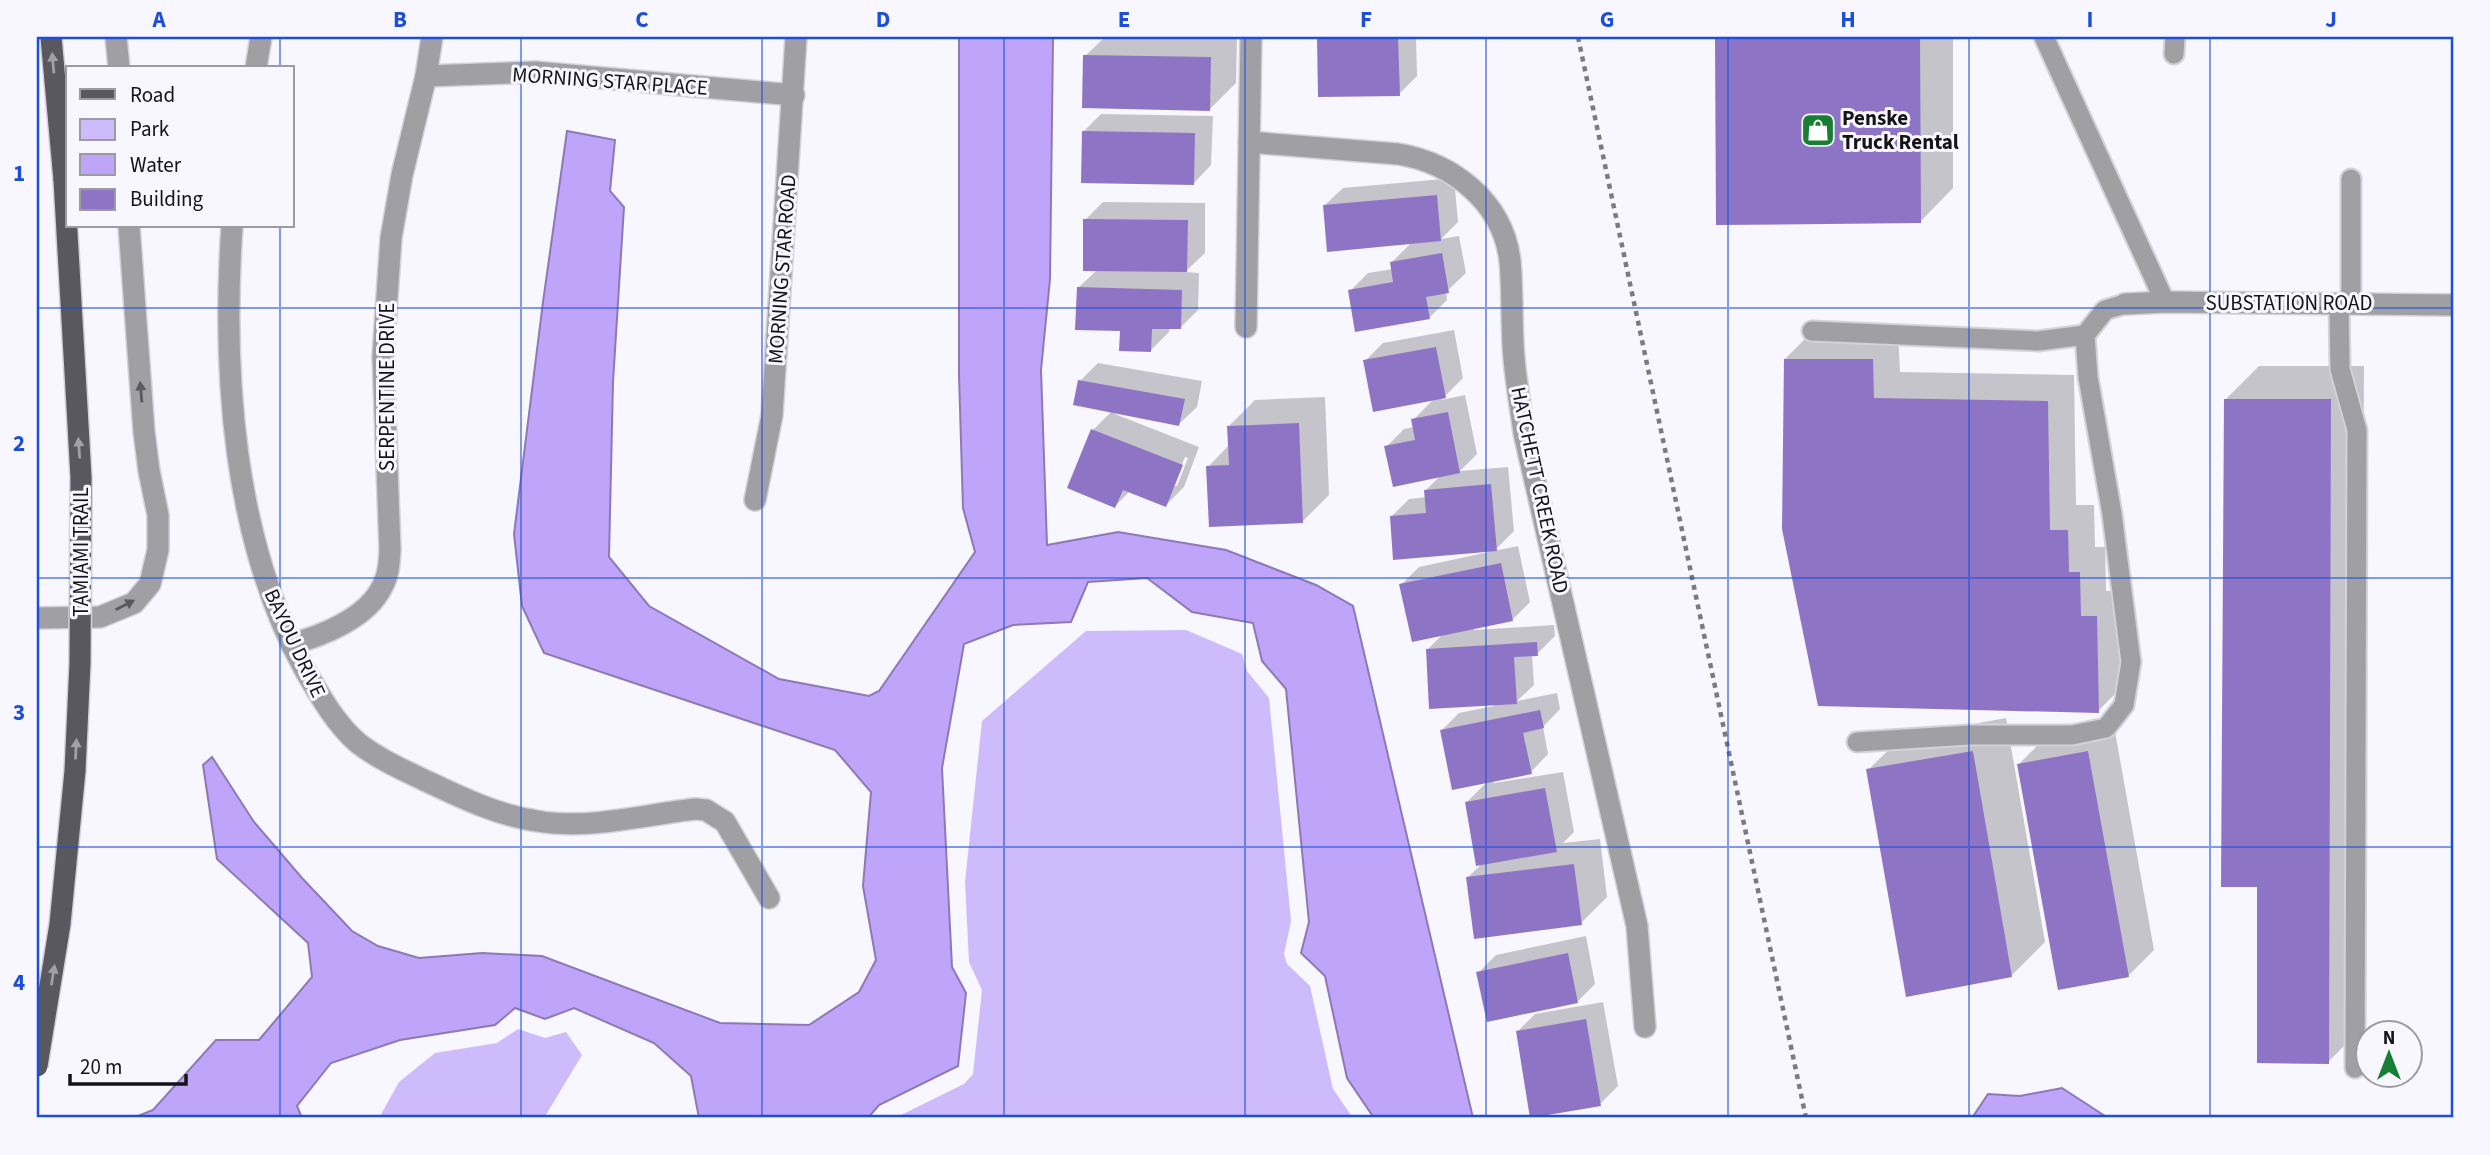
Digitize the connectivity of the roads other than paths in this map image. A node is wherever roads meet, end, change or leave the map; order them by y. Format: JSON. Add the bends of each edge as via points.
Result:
{"nodes":[{"id":1,"x":51,"y":37,"type":"edge"},
{"id":2,"x":116,"y":37,"type":"edge"},
{"id":3,"x":261,"y":37,"type":"edge"},
{"id":4,"x":432,"y":37,"type":"edge"},
{"id":5,"x":796,"y":37,"type":"edge"},
{"id":6,"x":1251,"y":37,"type":"edge"},
{"id":7,"x":2044,"y":37,"type":"edge"},
{"id":8,"x":118,"y":66,"type":"edge"},
{"id":9,"x":256,"y":66,"type":"edge"},
{"id":10,"x":426,"y":76,"type":"junction"},
{"id":11,"x":794,"y":95,"type":"junction"},
{"id":12,"x":1249,"y":142,"type":"junction"},
{"id":13,"x":2351,"y":179,"type":"dead end"},
{"id":14,"x":66,"y":215,"type":"edge"},
{"id":15,"x":67,"y":228,"type":"edge"},
{"id":16,"x":129,"y":228,"type":"edge"},
{"id":17,"x":232,"y":228,"type":"edge"},
{"id":18,"x":2165,"y":302,"type":"junction"},
{"id":19,"x":2125,"y":304,"type":"joint"},
{"id":20,"x":2344,"y":304,"type":"junction"},
{"id":21,"x":2453,"y":305,"type":"edge"},
{"id":22,"x":1246,"y":327,"type":"dead end"},
{"id":23,"x":1812,"y":331,"type":"dead end"},
{"id":24,"x":2085,"y":335,"type":"junction"},
{"id":25,"x":755,"y":500,"type":"dead end"},
{"id":26,"x":37,"y":618,"type":"edge"},
{"id":27,"x":291,"y":644,"type":"junction"},
{"id":28,"x":1857,"y":742,"type":"dead end"},
{"id":29,"x":769,"y":898,"type":"dead end"},
{"id":30,"x":2355,"y":1018,"type":"edge"},
{"id":31,"x":1645,"y":1027,"type":"dead end"},
{"id":32,"x":37,"y":1066,"type":"edge"}],
"edges":[{"from":14,"to":1,"type":"main road","name":"TAMIAMI TRAIL","one_way":true,"bridge":true},
{"from":2,"to":8,"type":"street"},
{"from":3,"to":9,"type":"street"},
{"from":4,"to":10,"type":"street","name":"SERPENTINE DRIVE"},
{"from":5,"to":11,"type":"street","name":"MORNING STAR ROAD"},
{"from":6,"to":12,"type":"street"},
{"from":7,"to":18,"type":"lane"},
{"from":10,"to":11,"type":"street","name":"MORNING STAR PLACE","via":[[535,72]]},
{"from":10,"to":27,"type":"street","name":"SERPENTINE DRIVE","via":[[391,238],[383,356],[388,571],[373,601],[358,614],[313,638]]},
{"from":11,"to":25,"type":"street","name":"MORNING STAR ROAD","via":[[772,415]]},
{"from":12,"to":22,"type":"street"},
{"from":12,"to":31,"type":"street","name":"HATCHETT CREEK ROAD","via":[[1420,158],[1456,175],[1477,192],[1494,216],[1510,261],[1514,359],[1524,433],[1637,926]]},
{"from":13,"to":20,"type":"lane"},
{"from":32,"to":15,"type":"main road","name":"TAMIAMI TRAIL","one_way":true,"bridge":true,"via":[[63,900],[80,663],[81,477]]},
{"from":26,"to":16,"type":"street","one_way":true,"via":[[100,617],[134,603],[150,584],[158,550],[158,514],[144,432]]},
{"from":17,"to":27,"type":"street","name":"BAYOU DRIVE","via":[[229,336],[244,492],[270,595]]},
{"from":18,"to":19,"type":"street","name":"SUBSTATION ROAD"},
{"from":18,"to":20,"type":"street","name":"SUBSTATION ROAD"},
{"from":19,"to":24,"type":"lane","via":[[2105,310]]},
{"from":20,"to":21,"type":"street","name":"SUBSTATION ROAD"},
{"from":20,"to":30,"type":"lane","via":[[2340,369],[2357,430]]},
{"from":23,"to":24,"type":"lane","via":[[2038,341]]},
{"from":24,"to":28,"type":"lane","via":[[2131,662],[2124,705],[2106,728],[2072,736],[1969,735]]},
{"from":27,"to":29,"type":"street","name":"BAYOU DRIVE","via":[[325,706],[358,743],[393,765],[471,803],[538,822],[588,822],[706,810],[725,822]]}]}
